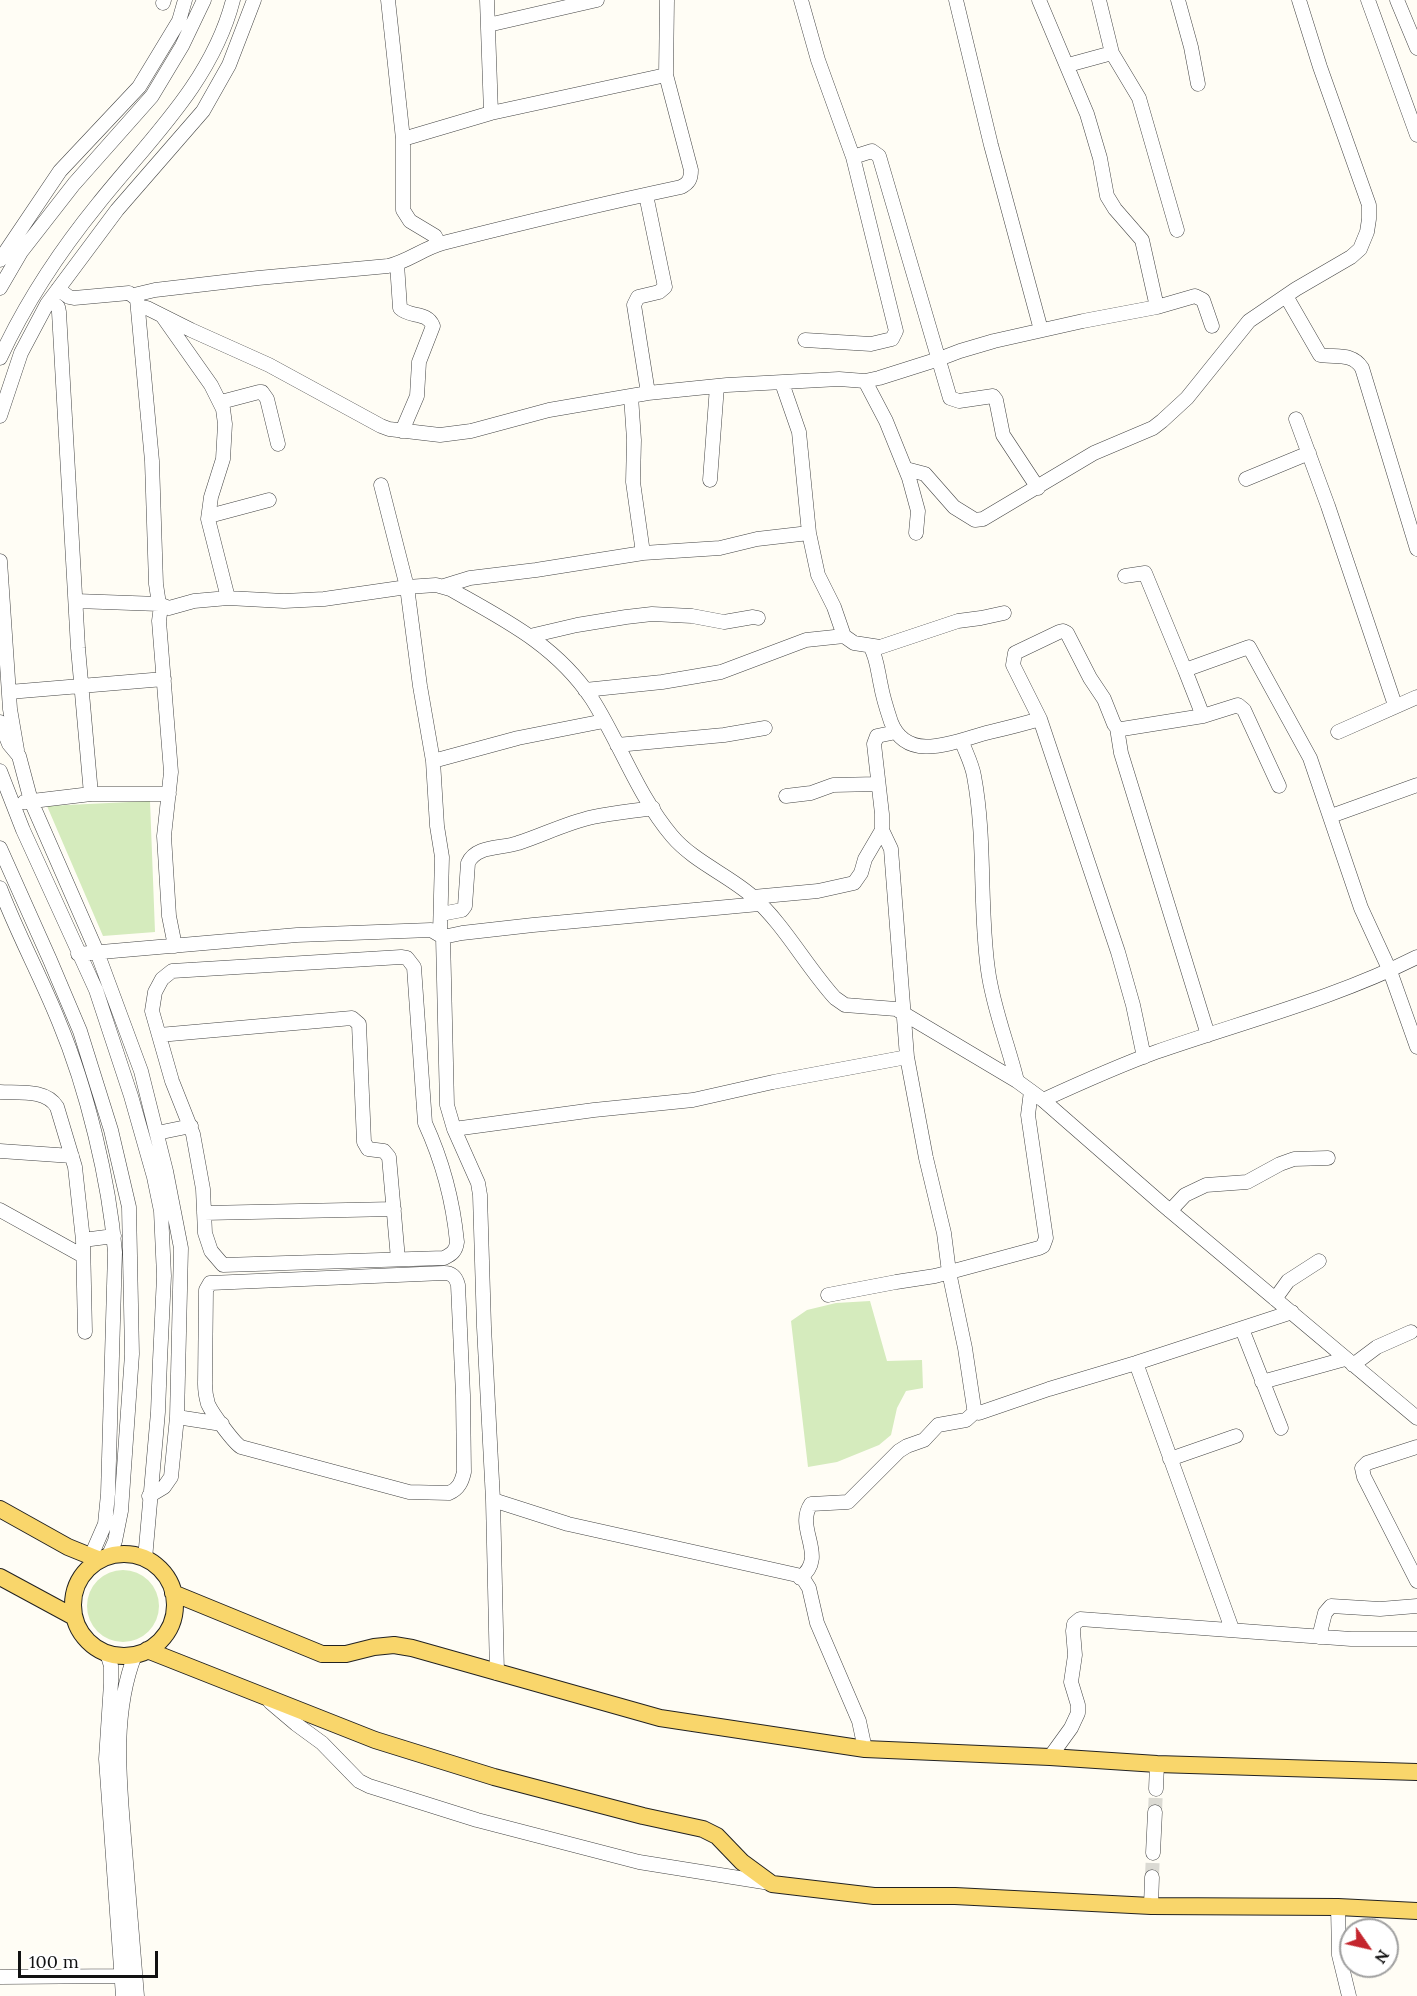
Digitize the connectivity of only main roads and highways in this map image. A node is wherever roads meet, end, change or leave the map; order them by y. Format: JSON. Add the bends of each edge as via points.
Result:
{"nodes":[{"id":1,"x":0,"y":1509,"type":"edge"},
{"id":2,"x":100,"y":1557,"type":"junction"},
{"id":3,"x":0,"y":1577,"type":"edge"},
{"id":4,"x":173,"y":1593,"type":"junction"},
{"id":5,"x":74,"y":1617,"type":"junction"},
{"id":6,"x":141,"y":1653,"type":"junction"},
{"id":7,"x":1417,"y":1772,"type":"edge"},
{"id":8,"x":1417,"y":1911,"type":"edge"}],
"edges":[{"from":1,"to":2,"type":"main road","via":[[68,1547]]},
{"from":2,"to":4,"type":"main road","via":[[144,1558],[167,1578]]},
{"from":2,"to":5,"type":"main road","via":[[78,1582]]},
{"from":3,"to":5,"type":"main road"},
{"from":4,"to":6,"type":"main road","via":[[174,1611],[166,1634]]},
{"from":4,"to":7,"type":"main road","via":[[322,1654],[394,1645],[412,1648],[660,1718],[865,1749]]},
{"from":5,"to":6,"type":"main road","via":[[87,1641],[98,1649],[123,1656]]},
{"from":6,"to":8,"type":"main road","via":[[375,1740],[494,1777],[703,1829],[717,1836],[742,1862],[772,1884],[874,1896]]}]}
